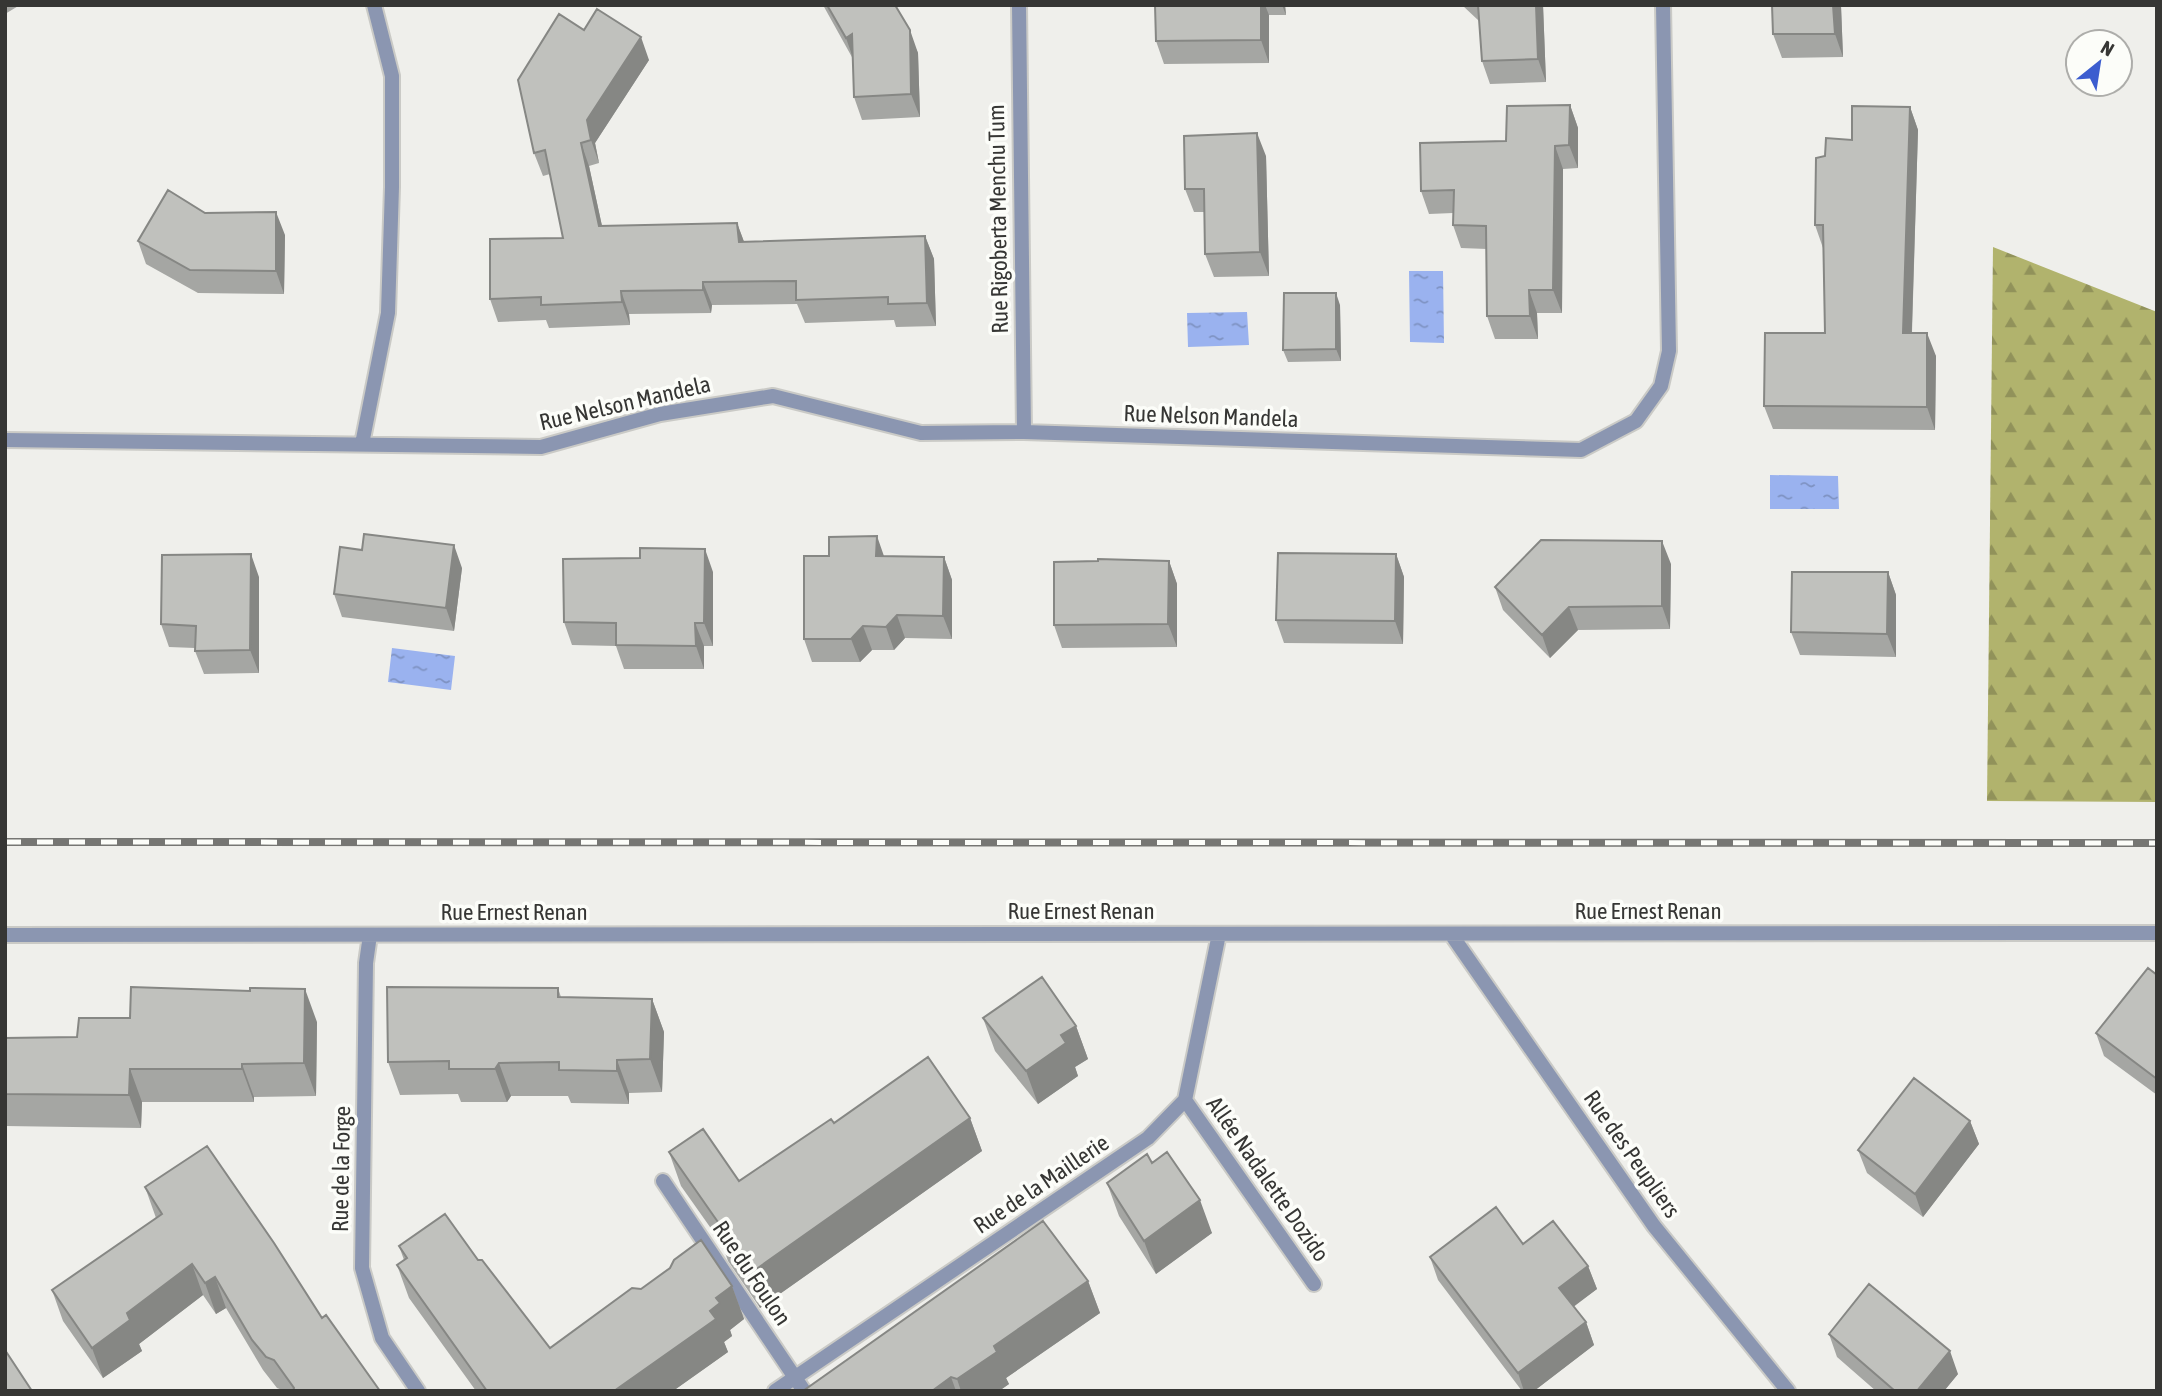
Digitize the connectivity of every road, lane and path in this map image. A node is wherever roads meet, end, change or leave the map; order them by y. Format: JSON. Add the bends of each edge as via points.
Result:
{"nodes":[{"id":1,"x":373,"y":5,"type":"edge"},
{"id":2,"x":1018,"y":5,"type":"edge"},
{"id":3,"x":1663,"y":5,"type":"edge"},
{"id":4,"x":1024,"y":432,"type":"junction"},
{"id":5,"x":5,"y":440,"type":"edge"},
{"id":6,"x":362,"y":444,"type":"junction"},
{"id":7,"x":2157,"y":933,"type":"edge"},
{"id":8,"x":1219,"y":934,"type":"junction"},
{"id":9,"x":1451,"y":934,"type":"junction"},
{"id":10,"x":5,"y":935,"type":"edge"},
{"id":11,"x":370,"y":935,"type":"junction"},
{"id":12,"x":1185,"y":1100,"type":"junction"},
{"id":13,"x":663,"y":1181,"type":"dead end"},
{"id":14,"x":1314,"y":1284,"type":"dead end"},
{"id":15,"x":795,"y":1377,"type":"junction"},
{"id":16,"x":418,"y":1391,"type":"edge"},
{"id":17,"x":775,"y":1391,"type":"edge"},
{"id":18,"x":804,"y":1391,"type":"edge"},
{"id":19,"x":1788,"y":1391,"type":"edge"}],
"edges":[{"from":1,"to":6,"type":"street","via":[[392,76],[392,187],[388,313]]},
{"from":2,"to":4,"type":"street","name":"Rue Rigoberta Menchu Tum"},
{"from":3,"to":4,"type":"street","name":"Rue Nelson Mandela","via":[[1669,351],[1661,386],[1636,421],[1581,450]]},
{"from":4,"to":6,"type":"street","name":"Rue Nelson Mandela","via":[[921,433],[773,396],[660,414],[541,447]]},
{"from":5,"to":6,"type":"street","name":"Rue Nelson Mandela"},
{"from":7,"to":9,"type":"street","name":"Rue Ernest Renan"},
{"from":8,"to":9,"type":"street","name":"Rue Ernest Renan"},
{"from":8,"to":11,"type":"street","name":"Rue Ernest Renan"},
{"from":8,"to":12,"type":"street"},
{"from":9,"to":19,"type":"street","name":"Rue des Peupliers","via":[[1654,1226]]},
{"from":10,"to":11,"type":"street","name":"Rue Ernest Renan"},
{"from":11,"to":16,"type":"street","name":"Rue de la Forge","via":[[362,1268],[382,1338]]},
{"from":12,"to":14,"type":"street","name":"Allée Nadalette Dozido"},
{"from":12,"to":15,"type":"street","name":"Rue de la Maillerie","via":[[1149,1138]]},
{"from":13,"to":15,"type":"street","name":"Rue du Foulon"},
{"from":15,"to":17,"type":"street","name":"Rue de la Maillerie"},
{"from":15,"to":18,"type":"street","name":"Rue du Foulon"}]}
